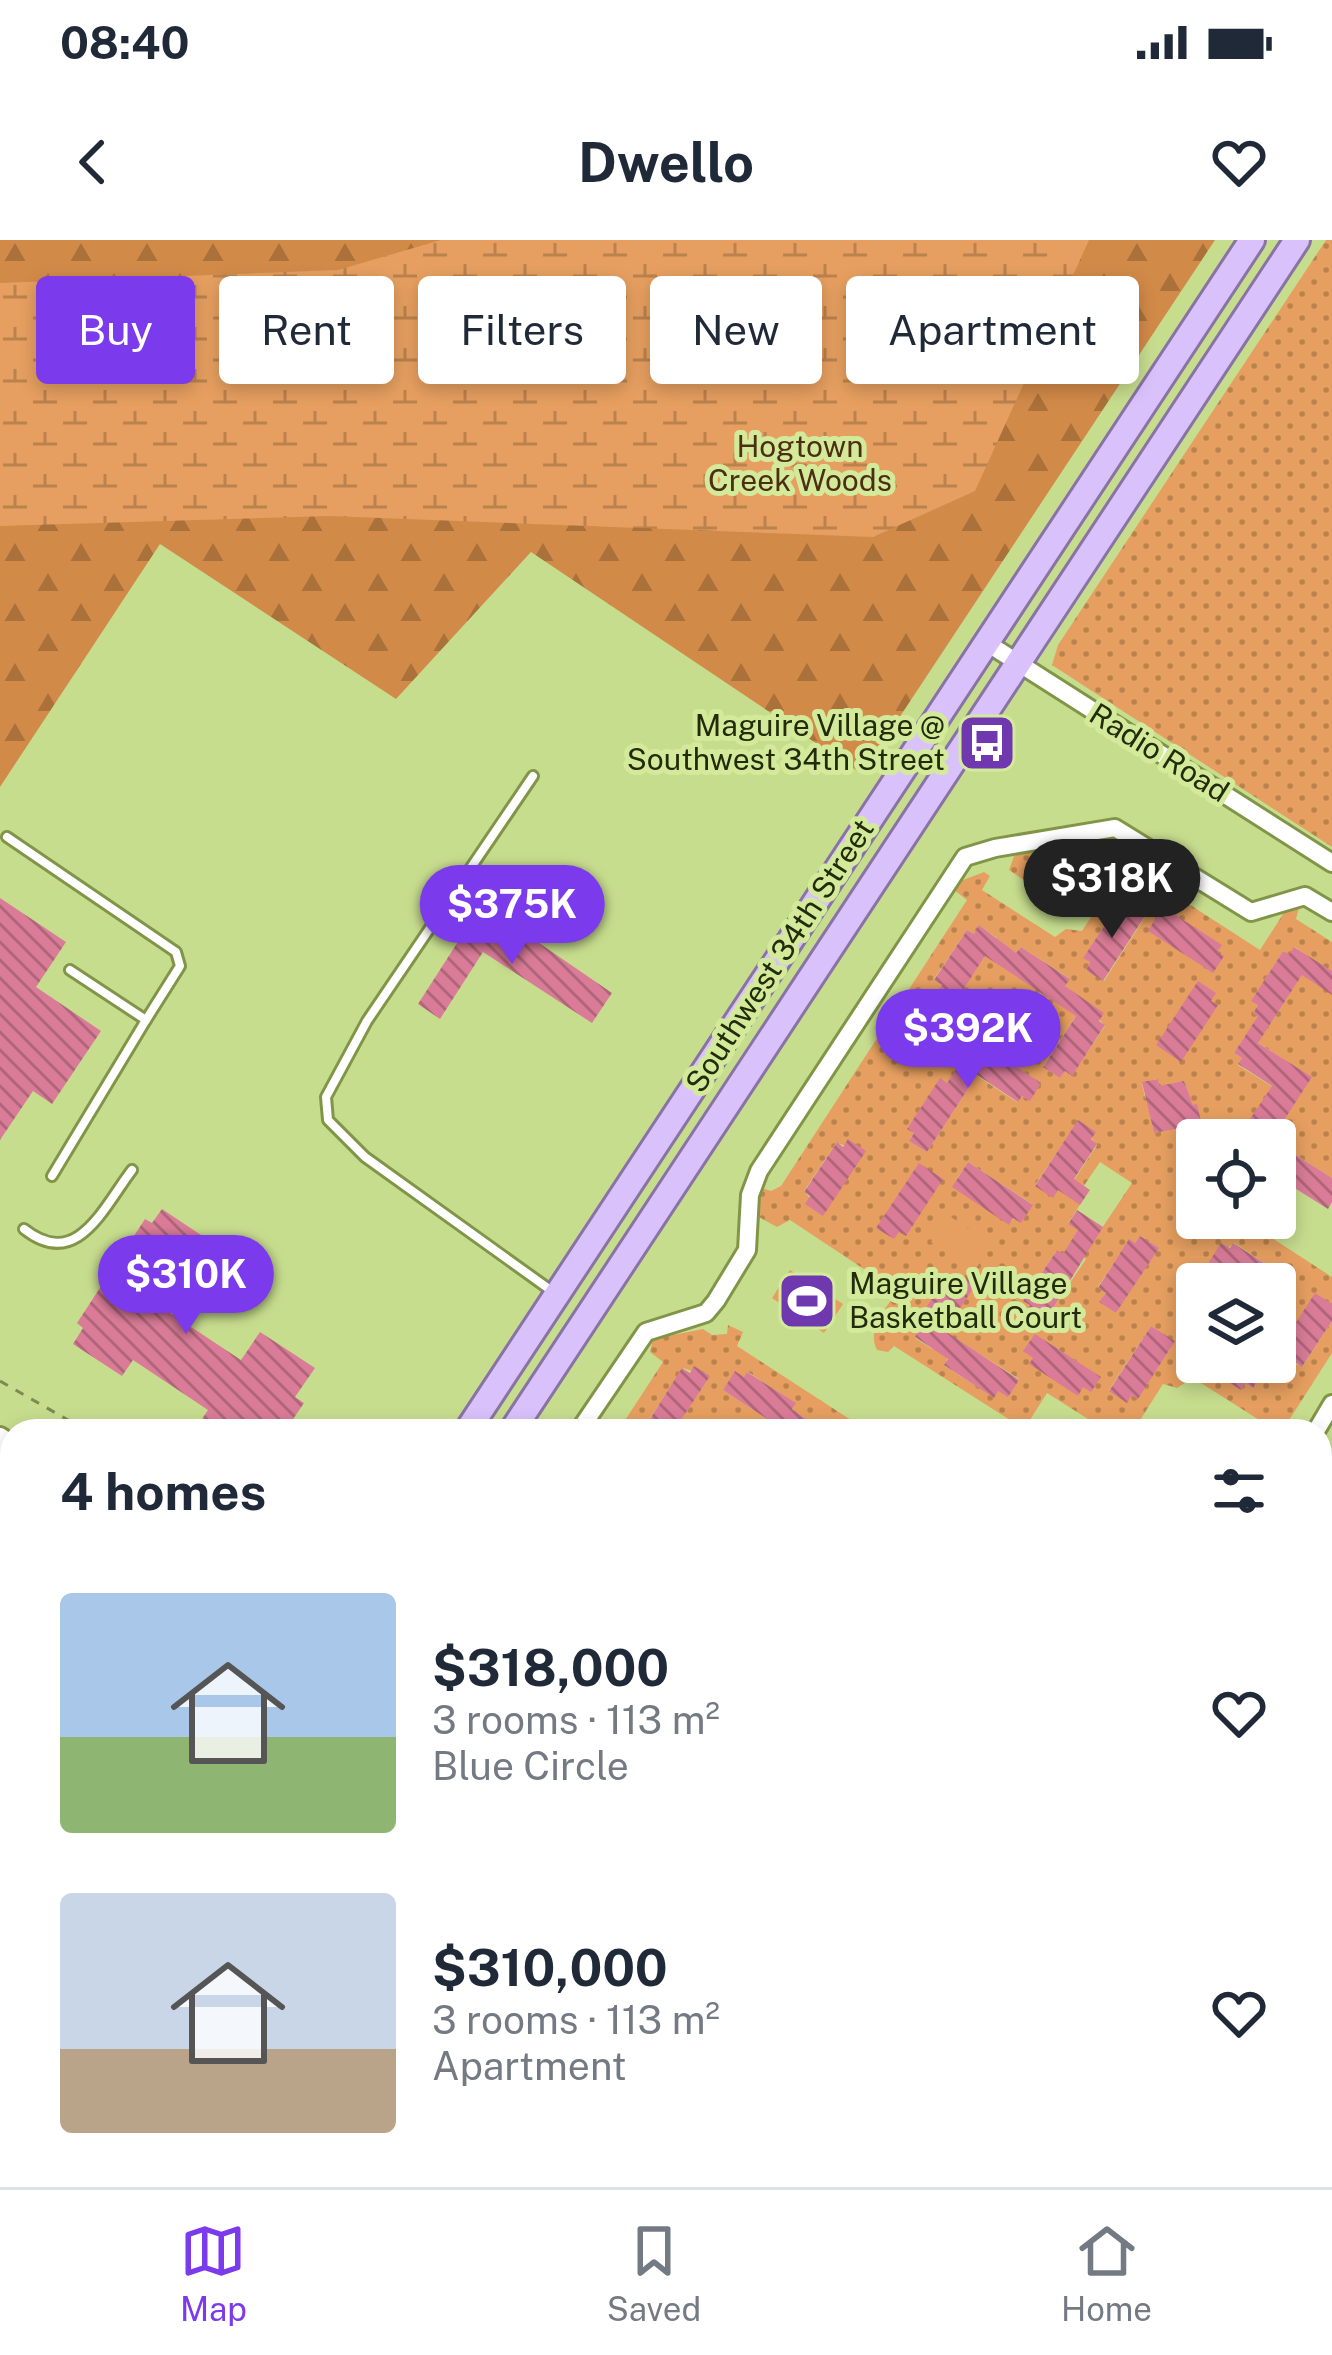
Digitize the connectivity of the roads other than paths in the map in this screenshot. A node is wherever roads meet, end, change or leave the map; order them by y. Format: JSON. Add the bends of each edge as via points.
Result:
{"nodes":[{"id":1,"x":1252,"y":240,"type":"edge"},
{"id":2,"x":1297,"y":240,"type":"edge"},
{"id":3,"x":987,"y":643,"type":"junction"},
{"id":4,"x":1017,"y":662,"type":"junction"},
{"id":5,"x":533,"y":776,"type":"dead end"},
{"id":6,"x":8,"y":837,"type":"dead end"},
{"id":7,"x":1332,"y":862,"type":"edge"},
{"id":8,"x":1332,"y":912,"type":"edge"},
{"id":9,"x":70,"y":970,"type":"dead end"},
{"id":10,"x":146,"y":1020,"type":"junction"},
{"id":11,"x":132,"y":1170,"type":"dead end"},
{"id":12,"x":52,"y":1176,"type":"dead end"},
{"id":13,"x":24,"y":1228,"type":"dead end"},
{"id":14,"x":557,"y":1294,"type":"junction"},
{"id":15,"x":475,"y":1419,"type":"edge"},
{"id":16,"x":520,"y":1419,"type":"edge"},
{"id":17,"x":588,"y":1419,"type":"edge"}],
"edges":[{"from":1,"to":3,"type":"main road","name":"Southwest 34th Street"},
{"from":2,"to":4,"type":"main road","name":"Southwest 34th Street"},
{"from":3,"to":4,"type":"street","name":"Radio Road"},
{"from":3,"to":14,"type":"main road","name":"Southwest 34th Street"},
{"from":4,"to":7,"type":"street","name":"Radio Road"},
{"from":4,"to":16,"type":"main road","name":"Southwest 34th Street"},
{"from":5,"to":14,"type":"lane","via":[[367,1021],[326,1097],[328,1120],[365,1157]]},
{"from":6,"to":10,"type":"lane","via":[[176,952],[180,966]]},
{"from":8,"to":17,"type":"street","via":[[1305,896],[1251,912],[1115,828],[965,856],[758,1171],[747,1250],[716,1301],[706,1312],[646,1332]]},
{"from":9,"to":10,"type":"lane"},
{"from":10,"to":12,"type":"lane"},
{"from":11,"to":13,"type":"lane","via":[[75,1241],[51,1244]]},
{"from":14,"to":15,"type":"main road","name":"Southwest 34th Street"}]}
